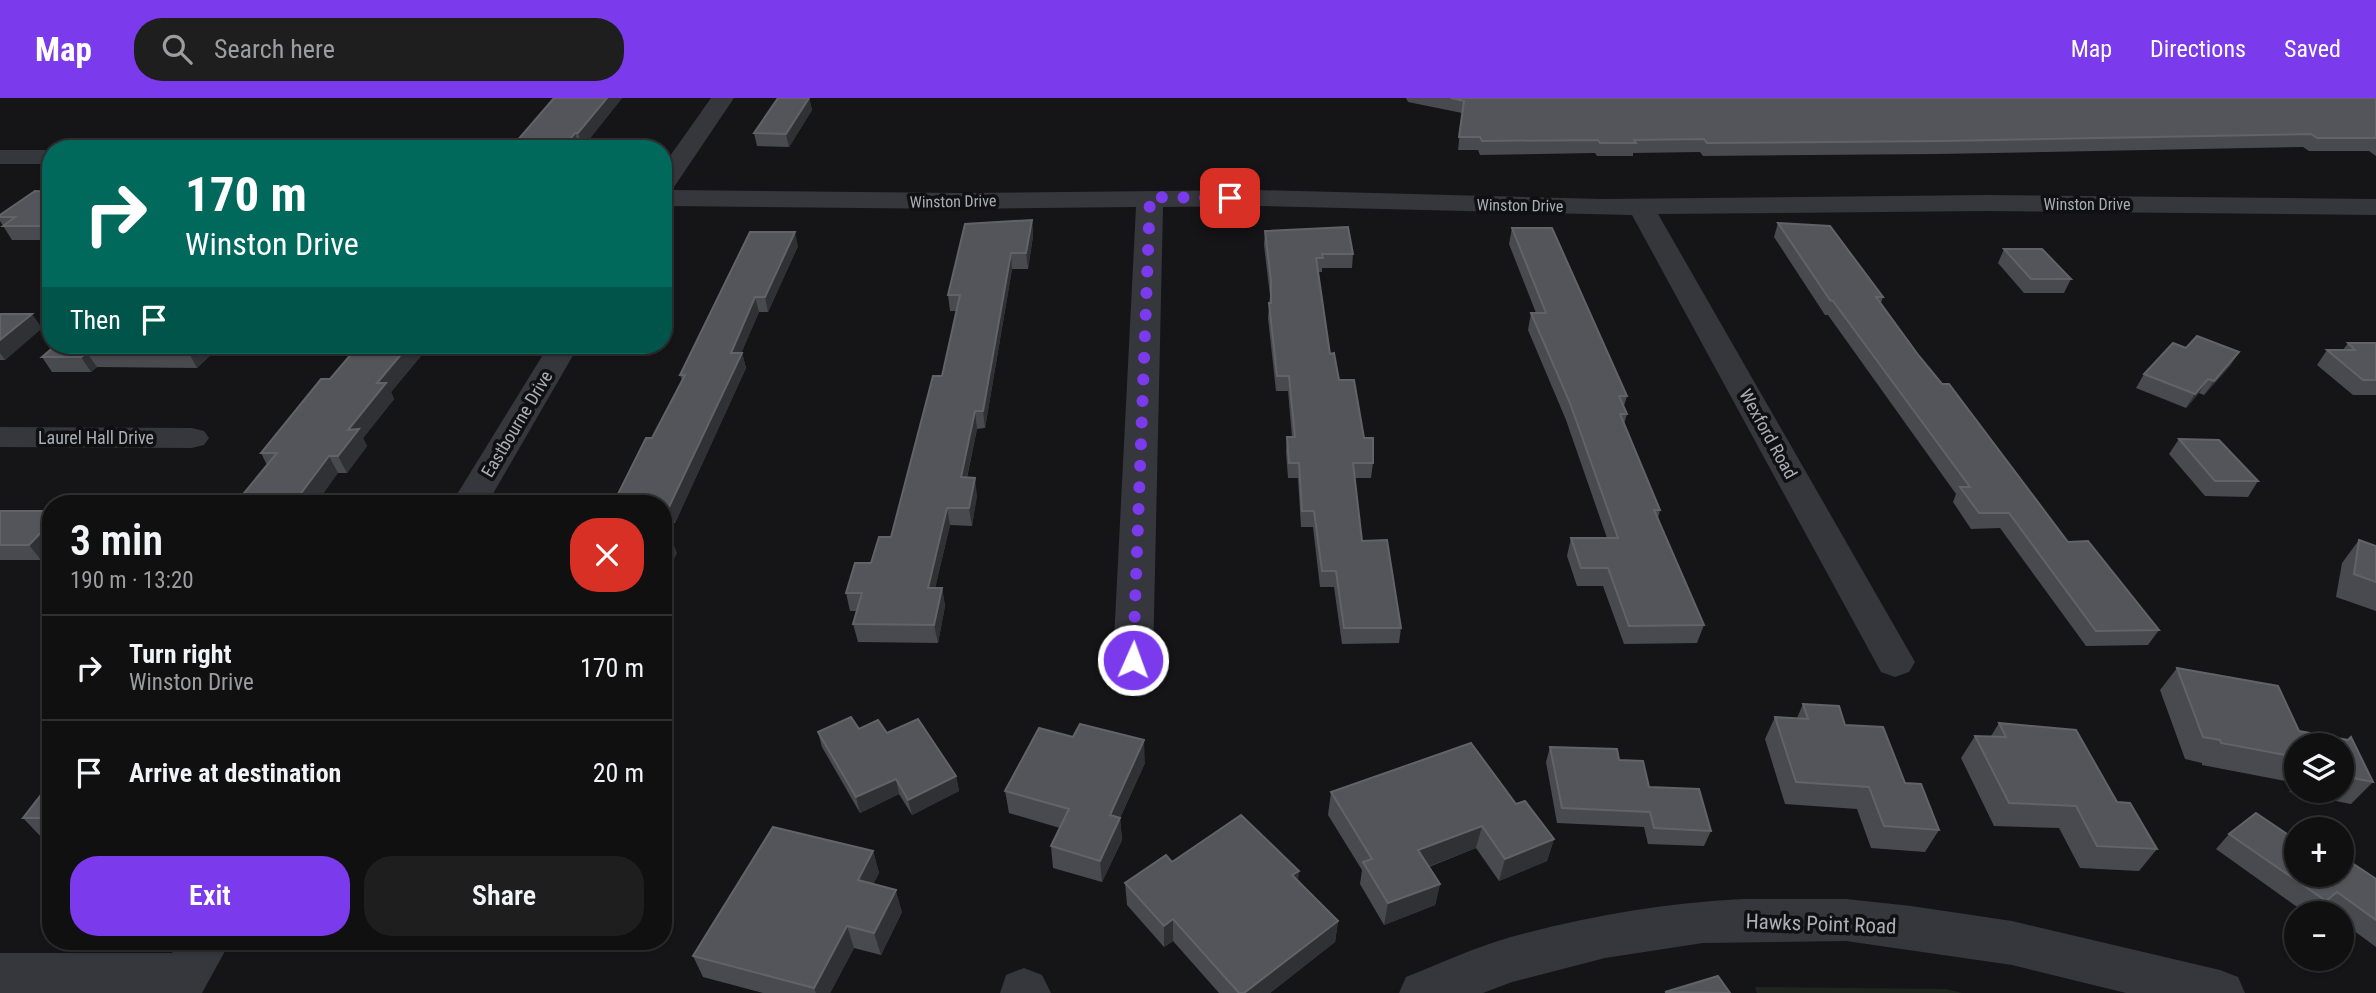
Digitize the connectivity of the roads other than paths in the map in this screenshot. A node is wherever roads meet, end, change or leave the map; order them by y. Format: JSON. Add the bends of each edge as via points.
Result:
{"nodes":[{"id":1,"x":723,"y":98,"type":"edge"},
{"id":2,"x":0,"y":157,"type":"edge"},
{"id":3,"x":42,"y":157,"type":"edge"},
{"id":4,"x":672,"y":172,"type":"edge"},
{"id":5,"x":1150,"y":197,"type":"junction"},
{"id":6,"x":672,"y":198,"type":"edge"},
{"id":7,"x":1641,"y":207,"type":"junction"},
{"id":8,"x":2376,"y":207,"type":"edge"},
{"id":9,"x":559,"y":354,"type":"edge"},
{"id":10,"x":0,"y":437,"type":"edge"},
{"id":11,"x":192,"y":438,"type":"dead end"},
{"id":12,"x":474,"y":495,"type":"edge"},
{"id":13,"x":1133,"y":660,"type":"dead end"},
{"id":14,"x":1895,"y":662,"type":"dead end"},
{"id":15,"x":189,"y":970,"type":"edge"},
{"id":16,"x":0,"y":976,"type":"edge"},
{"id":17,"x":2112,"y":979,"type":"edge"},
{"id":18,"x":1424,"y":993,"type":"edge"},
{"id":19,"x":2220,"y":993,"type":"edge"}],
"edges":[{"from":1,"to":4,"type":"street"},
{"from":2,"to":3,"type":"street"},
{"from":5,"to":6,"type":"street","name":"Winston Drive","via":[[958,201]]},
{"from":5,"to":7,"type":"street","name":"Winston Drive"},
{"from":5,"to":13,"type":"street"},
{"from":7,"to":8,"type":"street","name":"Winston Drive","via":[[2027,203]]},
{"from":7,"to":14,"type":"street","name":"Wexford Road"},
{"from":9,"to":12,"type":"street","name":"Eastbourne Drive"},
{"from":10,"to":11,"type":"street","name":"Laurel Hall Drive"},
{"from":15,"to":16,"type":"street"},
{"from":17,"to":18,"type":"street","name":"Hawks Point Road","via":[[2012,943],[1846,920],[1743,920],[1605,936],[1509,960]]},
{"from":17,"to":19,"type":"street","name":"Hawks Point Road"}]}
